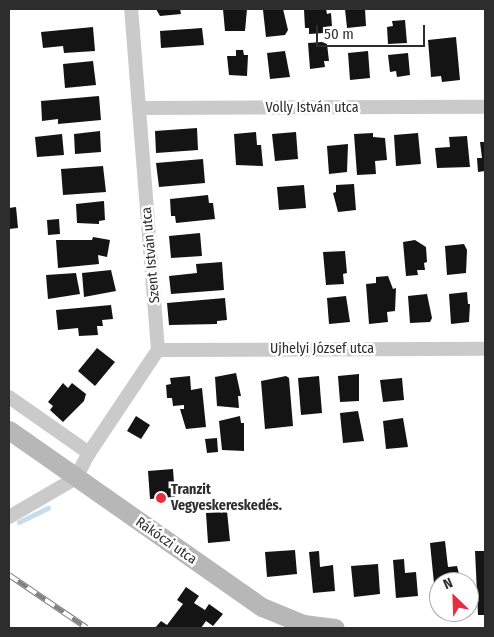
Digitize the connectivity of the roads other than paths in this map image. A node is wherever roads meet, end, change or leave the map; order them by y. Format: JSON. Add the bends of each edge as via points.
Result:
{"nodes":[{"id":1,"x":131,"y":9,"type":"edge"},
{"id":2,"x":485,"y":107,"type":"edge"},
{"id":3,"x":139,"y":108,"type":"junction"},
{"id":4,"x":485,"y":349,"type":"edge"},
{"id":5,"x":158,"y":350,"type":"junction"},
{"id":6,"x":9,"y":397,"type":"edge"},
{"id":7,"x":9,"y":430,"type":"edge"},
{"id":8,"x":88,"y":453,"type":"junction"},
{"id":9,"x":76,"y":478,"type":"junction"},
{"id":10,"x":9,"y":517,"type":"edge"},
{"id":11,"x":335,"y":628,"type":"edge"}],
"edges":[{"from":1,"to":3,"type":"street","name":"Szent István utca"},
{"from":2,"to":3,"type":"street","name":"Volly István utca"},
{"from":3,"to":5,"type":"street","name":"Szent István utca"},
{"from":4,"to":5,"type":"street","name":"Ujhelyi József utca"},
{"from":5,"to":8,"type":"street"},
{"from":6,"to":8,"type":"street"},
{"from":7,"to":9,"type":"main road","name":"Rákóczi utca"},
{"from":8,"to":9,"type":"street"},
{"from":9,"to":10,"type":"street"},
{"from":9,"to":11,"type":"main road","name":"Rákóczi utca","via":[[262,607],[303,624]]}]}
